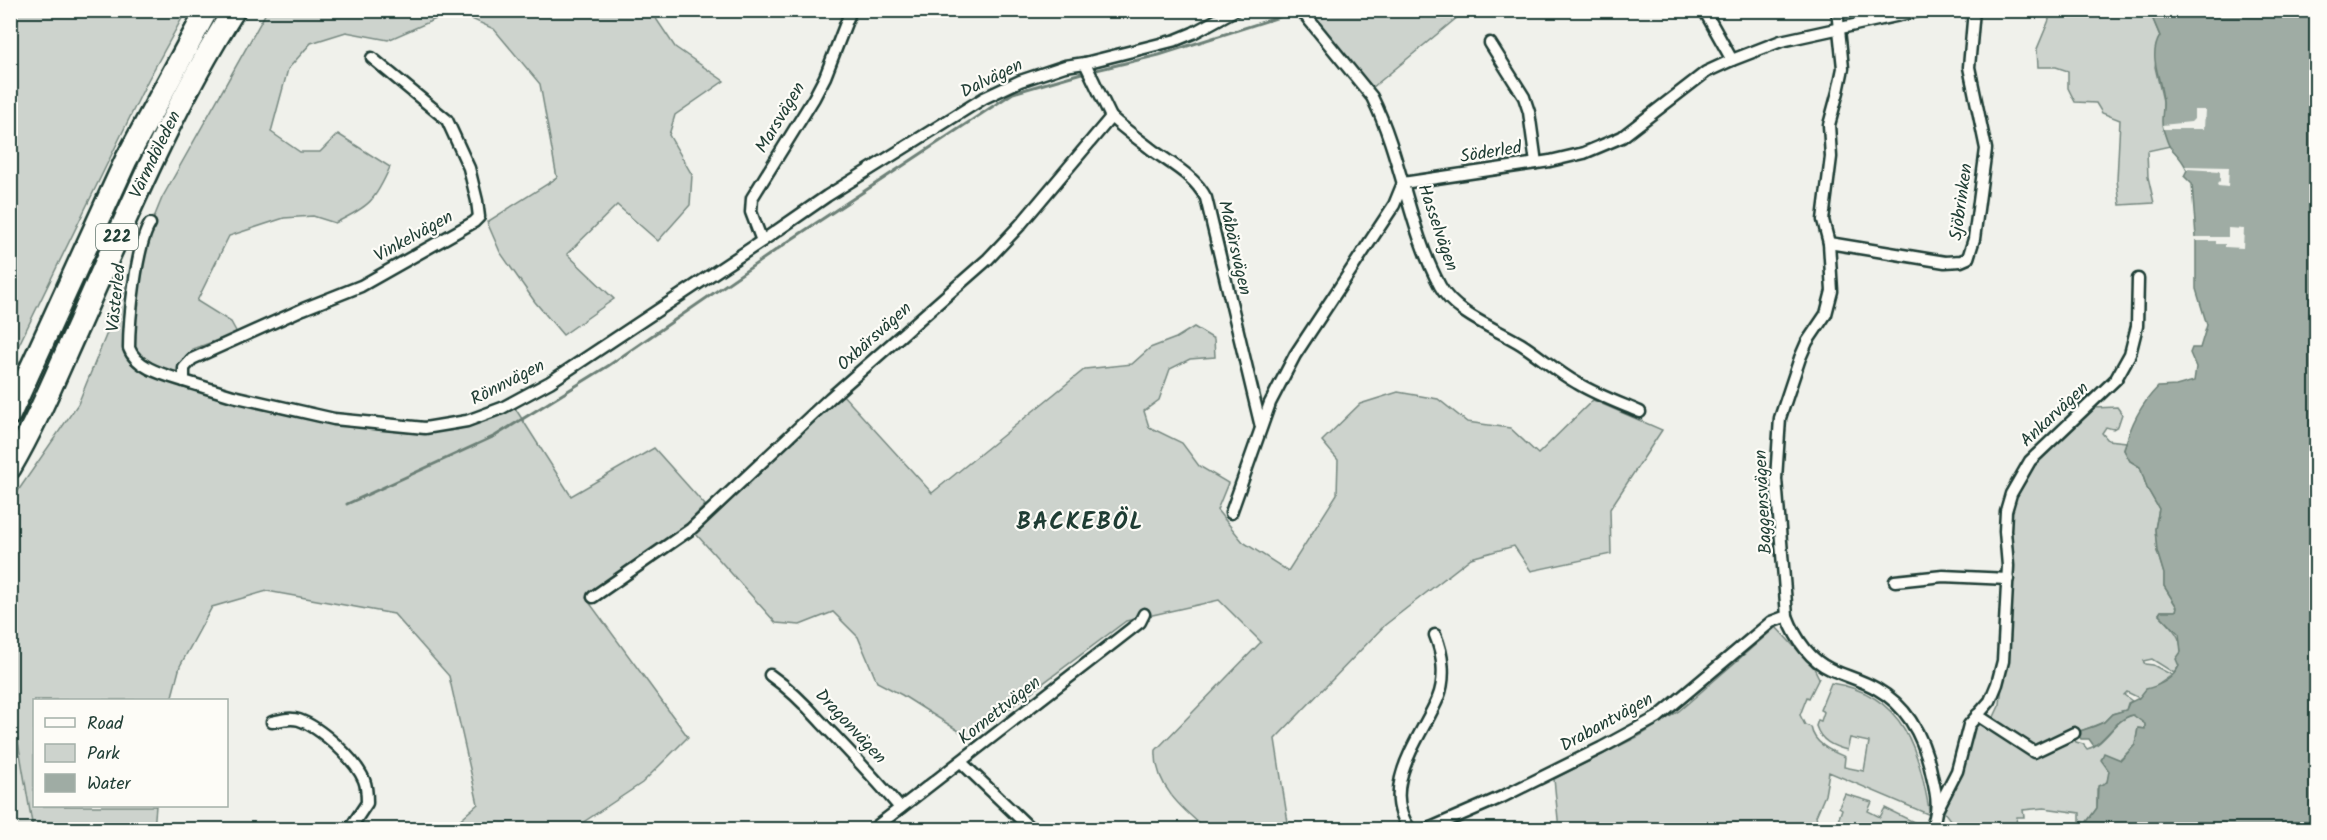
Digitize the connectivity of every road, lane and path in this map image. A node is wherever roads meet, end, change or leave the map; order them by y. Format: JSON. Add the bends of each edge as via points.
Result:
{"nodes":[{"id":1,"x":207,"y":10,"type":"edge"},
{"id":2,"x":234,"y":10,"type":"edge"},
{"id":3,"x":851,"y":10,"type":"edge"},
{"id":4,"x":1235,"y":10,"type":"edge"},
{"id":5,"x":1301,"y":10,"type":"edge"},
{"id":6,"x":1704,"y":10,"type":"edge"},
{"id":7,"x":1837,"y":10,"type":"edge"},
{"id":8,"x":1923,"y":10,"type":"edge"},
{"id":9,"x":1974,"y":10,"type":"edge"},
{"id":10,"x":1840,"y":27,"type":"junction"},
{"id":11,"x":1490,"y":43,"type":"dead end"},
{"id":12,"x":372,"y":58,"type":"dead end"},
{"id":13,"x":1732,"y":60,"type":"junction"},
{"id":14,"x":1085,"y":63,"type":"junction"},
{"id":15,"x":1111,"y":117,"type":"junction"},
{"id":16,"x":1536,"y":163,"type":"junction"},
{"id":17,"x":1403,"y":183,"type":"junction"},
{"id":18,"x":150,"y":224,"type":"dead end"},
{"id":19,"x":785,"y":226,"type":"joint"},
{"id":20,"x":762,"y":241,"type":"junction"},
{"id":21,"x":1829,"y":243,"type":"junction"},
{"id":22,"x":2138,"y":279,"type":"dead end"},
{"id":23,"x":184,"y":381,"type":"junction"},
{"id":24,"x":1640,"y":412,"type":"dead end"},
{"id":25,"x":10,"y":414,"type":"edge"},
{"id":26,"x":1261,"y":427,"type":"junction"},
{"id":27,"x":10,"y":468,"type":"edge"},
{"id":28,"x":1232,"y":513,"type":"dead end"},
{"id":29,"x":2008,"y":579,"type":"junction"},
{"id":30,"x":1895,"y":581,"type":"dead end"},
{"id":31,"x":593,"y":597,"type":"dead end"},
{"id":32,"x":1144,"y":614,"type":"dead end"},
{"id":33,"x":1786,"y":616,"type":"junction"},
{"id":34,"x":1435,"y":635,"type":"dead end"},
{"id":35,"x":770,"y":675,"type":"dead end"},
{"id":36,"x":1977,"y":715,"type":"junction"},
{"id":37,"x":272,"y":723,"type":"dead end"},
{"id":38,"x":2074,"y":733,"type":"dead end"},
{"id":39,"x":962,"y":762,"type":"junction"},
{"id":40,"x":900,"y":808,"type":"junction"},
{"id":41,"x":1938,"y":808,"type":"junction"},
{"id":42,"x":349,"y":830,"type":"edge"},
{"id":43,"x":872,"y":830,"type":"edge"},
{"id":44,"x":1032,"y":830,"type":"edge"},
{"id":45,"x":1411,"y":830,"type":"edge"},
{"id":46,"x":1426,"y":830,"type":"edge"},
{"id":47,"x":1930,"y":830,"type":"edge"}],
"edges":[{"from":1,"to":25,"type":"highway","name":"Värmdöleden","number":"222","via":[[126,160]]},
{"from":2,"to":27,"type":"highway","name":"Värmdöleden","number":"222","via":[[137,192]]},
{"from":3,"to":20,"type":"street","name":"Marsvägen","via":[[818,91],[752,198],[752,219]]},
{"from":4,"to":14,"type":"street","name":"Dalvägen","via":[[1176,40]]},
{"from":5,"to":17,"type":"street","name":"Hasselvägen","via":[[1372,97]]},
{"from":6,"to":13,"type":"street"},
{"from":7,"to":10,"type":"street","name":"Baggensvägen"},
{"from":8,"to":10,"type":"street","name":"Söderled"},
{"from":9,"to":21,"type":"street","name":"Sjöbrinken","via":[[1968,67],[1986,149],[1971,254],[1961,261],[1945,262]]},
{"from":10,"to":13,"type":"street","name":"Söderled","via":[[1781,41]]},
{"from":10,"to":21,"type":"street","name":"Baggensvägen","via":[[1842,68],[1828,126],[1830,178],[1823,212]]},
{"from":11,"to":16,"type":"street","via":[[1524,97]]},
{"from":12,"to":23,"type":"street","name":"Vinkelvägen","via":[[447,120],[469,168],[479,217],[361,286],[192,359],[184,368]]},
{"from":13,"to":16,"type":"street","name":"Söderled","via":[[1707,72],[1622,137],[1584,153]]},
{"from":14,"to":15,"type":"street"},
{"from":14,"to":19,"type":"street","name":"Dalvägen","via":[[1020,81],[984,98]]},
{"from":15,"to":26,"type":"street","name":"Måbärsvägen","via":[[1188,174],[1206,198]]},
{"from":15,"to":31,"type":"street","name":"Oxbärsvägen","via":[[988,259],[830,398],[691,529]]},
{"from":16,"to":17,"type":"street","name":"Söderled"},
{"from":17,"to":24,"type":"street","name":"Hasselvägen","via":[[1432,270],[1451,300],[1577,383]]},
{"from":17,"to":26,"type":"street","via":[[1394,205],[1295,355]]},
{"from":18,"to":23,"type":"street","name":"Västerled","via":[[140,249],[129,348],[138,362]]},
{"from":19,"to":20,"type":"street","name":"Rönnvägen"},
{"from":20,"to":23,"type":"street","name":"Rönnvägen","via":[[550,382],[502,408],[448,426],[419,428],[327,418]]},
{"from":21,"to":33,"type":"street","name":"Baggensvägen","via":[[1832,277],[1826,314],[1807,342],[1780,418],[1776,479]]},
{"from":22,"to":29,"type":"street","name":"Ankarvägen","via":[[2137,326],[2130,354],[2116,380],[2030,461],[2011,494],[2005,531]]},
{"from":26,"to":28,"type":"street"},
{"from":29,"to":30,"type":"street","via":[[1943,576]]},
{"from":29,"to":36,"type":"street","name":"Ankarvägen","via":[[2003,661],[1990,701]]},
{"from":32,"to":39,"type":"street","name":"Kornettvägen","via":[[1140,622]]},
{"from":33,"to":41,"type":"street","name":"Baggensvägen","via":[[1795,634],[1821,664],[1879,690],[1907,715],[1925,749]]},
{"from":33,"to":46,"type":"street","name":"Drabantvägen","via":[[1772,622],[1658,717],[1502,797]]},
{"from":34,"to":45,"type":"street","via":[[1442,662],[1441,686],[1400,781],[1399,800]]},
{"from":35,"to":40,"type":"street","name":"Dragonvägen","via":[[807,705]]},
{"from":36,"to":38,"type":"street","via":[[2034,752]]},
{"from":36,"to":41,"type":"street","name":"Ankarvägen","via":[[1965,738],[1953,780]]},
{"from":37,"to":42,"type":"street","via":[[291,718],[311,726],[354,764],[364,780],[367,802]]},
{"from":39,"to":40,"type":"street","name":"Kornettvägen"},
{"from":39,"to":44,"type":"street"},
{"from":40,"to":43,"type":"street","name":"Kornettvägen"},
{"from":41,"to":47,"type":"street"}]}
